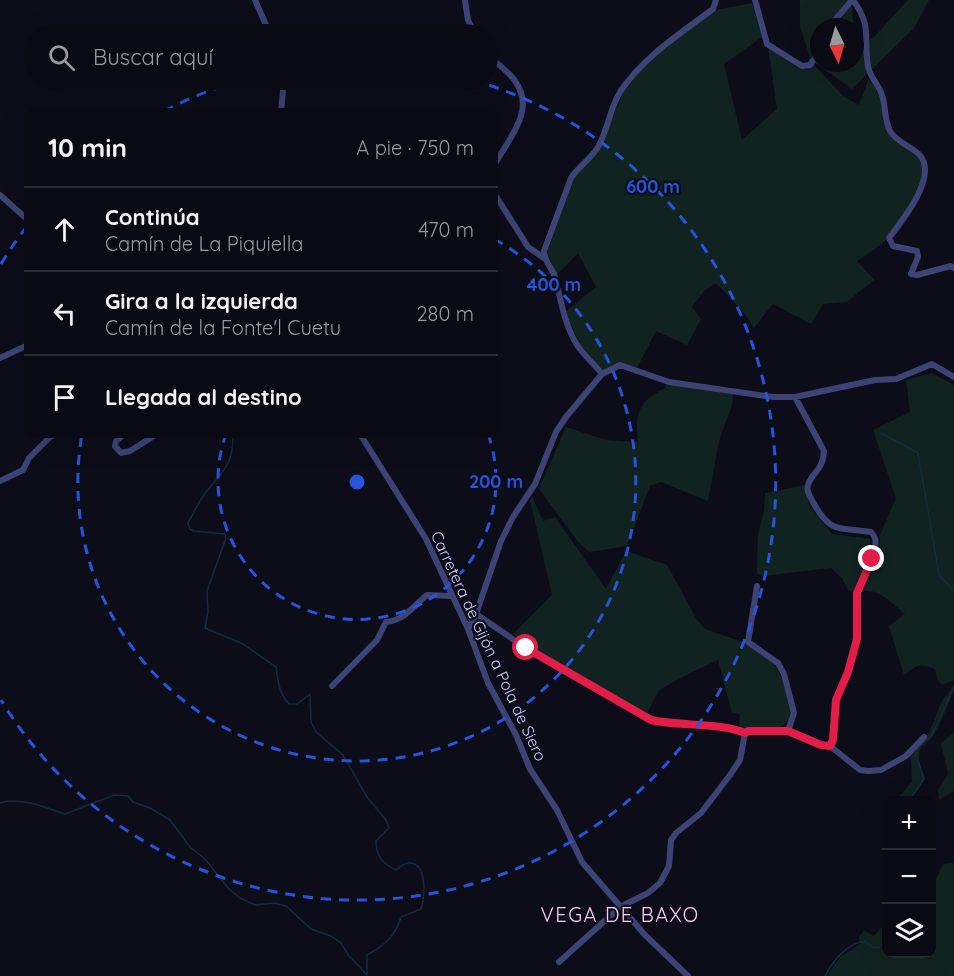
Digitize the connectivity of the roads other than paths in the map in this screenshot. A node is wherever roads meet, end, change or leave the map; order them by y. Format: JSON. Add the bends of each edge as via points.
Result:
{"nodes":[{"id":1,"x":255,"y":0,"type":"edge"},
{"id":2,"x":465,"y":0,"type":"edge"},
{"id":3,"x":716,"y":0,"type":"edge"},
{"id":4,"x":755,"y":0,"type":"edge"},
{"id":5,"x":852,"y":0,"type":"edge"},
{"id":6,"x":837,"y":18,"type":"edge"},
{"id":7,"x":266,"y":24,"type":"edge"},
{"id":8,"x":470,"y":24,"type":"edge"},
{"id":9,"x":498,"y":64,"type":"edge"},
{"id":10,"x":810,"y":65,"type":"edge"},
{"id":11,"x":283,"y":90,"type":"edge"},
{"id":12,"x":281,"y":108,"type":"edge"},
{"id":13,"x":498,"y":160,"type":"edge"},
{"id":14,"x":0,"y":195,"type":"edge"},
{"id":15,"x":498,"y":198,"type":"edge"},
{"id":16,"x":24,"y":216,"type":"edge"},
{"id":17,"x":544,"y":258,"type":"junction"},
{"id":18,"x":954,"y":268,"type":"edge"},
{"id":19,"x":24,"y":347,"type":"edge"},
{"id":20,"x":0,"y":358,"type":"edge"},
{"id":21,"x":603,"y":374,"type":"junction"},
{"id":22,"x":954,"y":376,"type":"edge"},
{"id":23,"x":795,"y":397,"type":"junction"},
{"id":24,"x":47,"y":438,"type":"edge"},
{"id":25,"x":120,"y":438,"type":"edge"},
{"id":26,"x":151,"y":438,"type":"edge"},
{"id":27,"x":363,"y":438,"type":"edge"},
{"id":28,"x":0,"y":481,"type":"edge"},
{"id":29,"x":757,"y":586,"type":"dead end"},
{"id":30,"x":452,"y":596,"type":"junction"},
{"id":31,"x":476,"y":614,"type":"junction"},
{"id":32,"x":468,"y":629,"type":"junction"},
{"id":33,"x":332,"y":686,"type":"dead end"},
{"id":34,"x":788,"y":731,"type":"junction"},
{"id":35,"x":745,"y":733,"type":"junction"},
{"id":36,"x":924,"y":737,"type":"dead end"},
{"id":37,"x":830,"y":746,"type":"junction"},
{"id":38,"x":620,"y":907,"type":"junction"},
{"id":39,"x":559,"y":962,"type":"dead end"},
{"id":40,"x":688,"y":976,"type":"edge"}],
"edges":[{"from":1,"to":7,"type":"street"},
{"from":2,"to":8,"type":"street"},
{"from":3,"to":17,"type":"street","via":[[713,9],[667,43],[621,91],[597,149],[571,178]]},
{"from":4,"to":10,"type":"street","via":[[767,44],[802,66]]},
{"from":5,"to":6,"type":"street"},
{"from":5,"to":18,"type":"street","via":[[865,24],[868,69],[882,94],[889,129],[896,139],[923,158],[923,183],[889,238],[893,246],[917,251],[911,274]]},
{"from":9,"to":13,"type":"street","via":[[514,79],[523,111]]},
{"from":11,"to":12,"type":"street"},
{"from":14,"to":16,"type":"street"},
{"from":15,"to":17,"type":"street","via":[[528,247]]},
{"from":17,"to":21,"type":"street","via":[[554,274],[574,339]]},
{"from":19,"to":20,"type":"street"},
{"from":21,"to":23,"type":"street","via":[[620,365],[669,382]]},
{"from":21,"to":31,"type":"street","via":[[556,432],[535,484],[501,541]]},
{"from":22,"to":23,"type":"street","via":[[932,364],[896,379]]},
{"from":23,"to":37,"type":"street","via":[[824,451],[820,468],[808,484],[816,507],[834,528],[871,532],[876,541],[857,593],[857,639],[836,700]]},
{"from":24,"to":28,"type":"street","via":[[23,470]]},
{"from":25,"to":26,"type":"street","via":[[115,446],[121,453]]},
{"from":27,"to":30,"type":"street","name":"Carretera de Gijón a Pola de Siero","via":[[426,539]]},
{"from":29,"to":34,"type":"street","via":[[748,642],[778,663],[784,674],[794,713]]},
{"from":30,"to":32,"type":"street","name":"Carretera de Gijón a Pola de Siero"},
{"from":30,"to":33,"type":"street","via":[[427,594],[404,617],[386,622],[377,640]]},
{"from":31,"to":32,"type":"street"},
{"from":31,"to":35,"type":"street","via":[[526,648],[651,720]]},
{"from":32,"to":38,"type":"street","name":"Carretera de Gijón a Pola de Siero","via":[[488,683],[530,769],[557,810],[582,862]]},
{"from":34,"to":35,"type":"street"},
{"from":34,"to":37,"type":"street"},
{"from":35,"to":38,"type":"street","via":[[735,768],[701,813],[670,843],[669,867],[660,883]]},
{"from":36,"to":37,"type":"street","via":[[906,756],[881,770],[860,770]]},
{"from":38,"to":39,"type":"street"},
{"from":38,"to":40,"type":"street","name":"Carretera de Gijón a Pola de Siero"}]}
